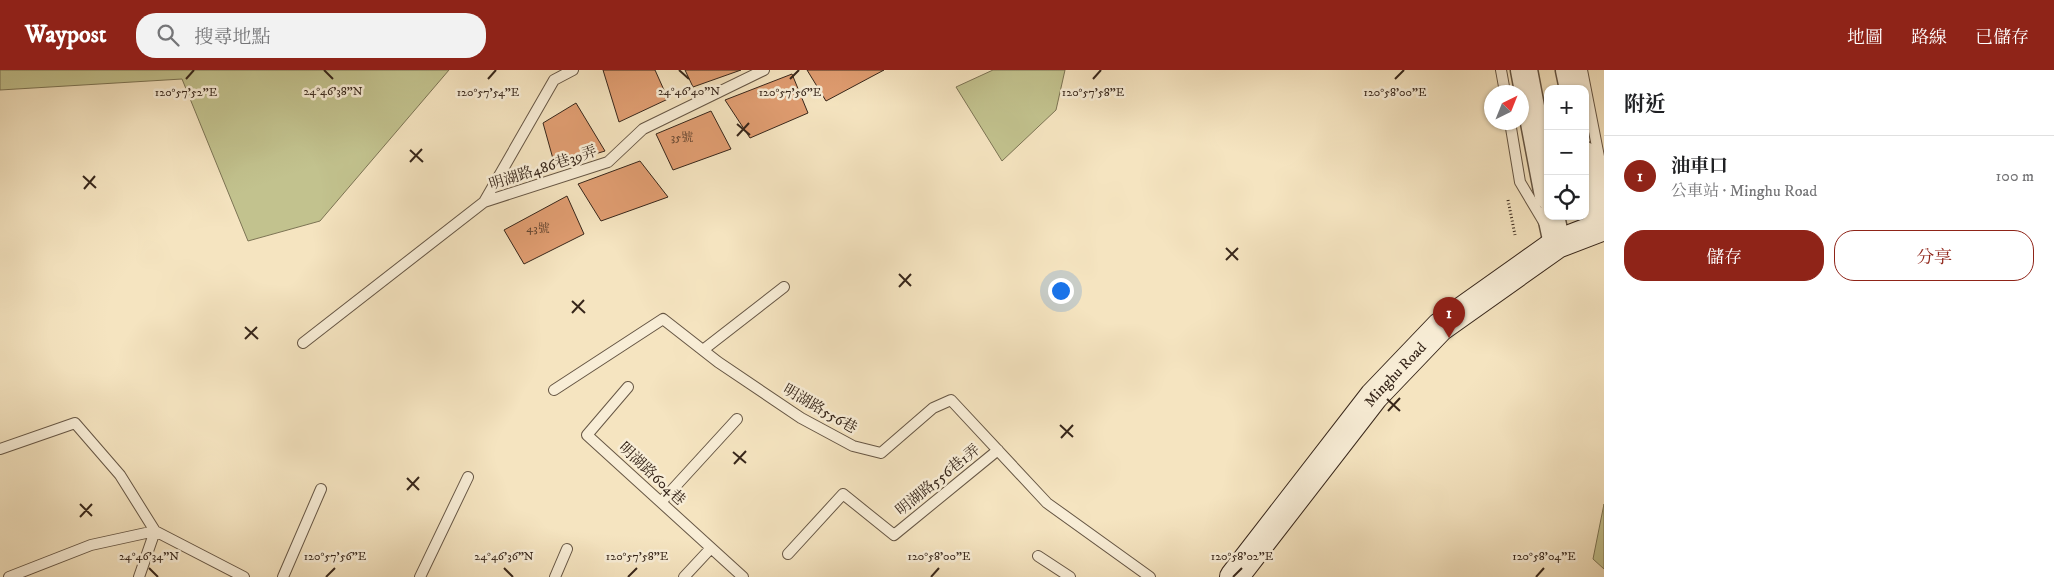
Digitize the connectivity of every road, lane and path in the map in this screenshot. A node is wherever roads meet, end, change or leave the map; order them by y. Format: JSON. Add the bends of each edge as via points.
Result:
{"nodes":[{"id":1,"x":573,"y":70,"type":"edge"},
{"id":2,"x":764,"y":70,"type":"edge"},
{"id":3,"x":1501,"y":70,"type":"edge"},
{"id":4,"x":1524,"y":70,"type":"edge"},
{"id":5,"x":1569,"y":70,"type":"edge"},
{"id":6,"x":1582,"y":70,"type":"edge"},
{"id":7,"x":1504,"y":85,"type":"edge"},
{"id":8,"x":1571,"y":85,"type":"edge"},
{"id":9,"x":1511,"y":130,"type":"edge"},
{"id":10,"x":1589,"y":172,"type":"edge"},
{"id":11,"x":1544,"y":175,"type":"edge"},
{"id":12,"x":484,"y":202,"type":"junction"},
{"id":13,"x":1553,"y":220,"type":"edge"},
{"id":14,"x":1602,"y":227,"type":"edge"},
{"id":15,"x":1557,"y":244,"type":"junction"},
{"id":16,"x":784,"y":287,"type":"dead end"},
{"id":17,"x":303,"y":343,"type":"dead end"},
{"id":18,"x":703,"y":350,"type":"junction"},
{"id":19,"x":628,"y":388,"type":"dead end"},
{"id":20,"x":554,"y":390,"type":"dead end"},
{"id":21,"x":737,"y":419,"type":"dead end"},
{"id":22,"x":0,"y":449,"type":"edge"},
{"id":23,"x":998,"y":450,"type":"junction"},
{"id":24,"x":468,"y":477,"type":"dead end"},
{"id":25,"x":320,"y":489,"type":"dead end"},
{"id":26,"x":661,"y":502,"type":"junction"},
{"id":27,"x":155,"y":531,"type":"junction"},
{"id":28,"x":711,"y":548,"type":"junction"},
{"id":29,"x":567,"y":549,"type":"dead end"},
{"id":30,"x":788,"y":554,"type":"dead end"},
{"id":31,"x":1038,"y":556,"type":"dead end"},
{"id":32,"x":9,"y":577,"type":"edge"},
{"id":33,"x":139,"y":577,"type":"edge"},
{"id":34,"x":244,"y":577,"type":"edge"},
{"id":35,"x":283,"y":577,"type":"edge"},
{"id":36,"x":420,"y":577,"type":"edge"},
{"id":37,"x":555,"y":577,"type":"edge"},
{"id":38,"x":684,"y":577,"type":"edge"},
{"id":39,"x":742,"y":577,"type":"edge"},
{"id":40,"x":1070,"y":577,"type":"edge"},
{"id":41,"x":1150,"y":577,"type":"edge"},
{"id":42,"x":1234,"y":577,"type":"edge"}],
"edges":[{"from":1,"to":12,"type":"lane","name":"明湖路486巷39弄","via":[[554,80]]},
{"from":2,"to":12,"type":"lane","name":"明湖路486巷39弄","via":[[643,129],[608,162]]},
{"from":3,"to":7,"type":"lane"},
{"from":4,"to":11,"type":"street"},
{"from":5,"to":8,"type":"street"},
{"from":6,"to":14,"type":"lane","via":[[1602,172]]},
{"from":9,"to":15,"type":"lane","via":[[1520,182]]},
{"from":10,"to":14,"type":"street"},
{"from":12,"to":17,"type":"lane","name":"明湖路486巷39弄"},
{"from":13,"to":15,"type":"street"},
{"from":14,"to":15,"type":"main road","name":"Minghu Road"},
{"from":15,"to":42,"type":"main road","name":"Minghu Road","via":[[1440,327],[1374,396]]},
{"from":16,"to":18,"type":"lane"},
{"from":18,"to":20,"type":"lane","name":"明湖路556巷","via":[[663,320]]},
{"from":18,"to":23,"type":"lane","name":"明湖路556巷","via":[[801,418],[853,446],[881,453],[933,408],[952,400]]},
{"from":19,"to":26,"type":"lane","name":"明湖路604巷","via":[[588,435]]},
{"from":21,"to":26,"type":"lane"},
{"from":22,"to":27,"type":"lane","via":[[75,423],[120,475]]},
{"from":23,"to":30,"type":"lane","name":"明湖路556巷1弄","via":[[894,535],[844,494]]},
{"from":23,"to":41,"type":"lane","name":"明湖路556巷","via":[[1046,503]]},
{"from":24,"to":36,"type":"lane"},
{"from":25,"to":35,"type":"lane"},
{"from":26,"to":28,"type":"lane","name":"明湖路604巷"},
{"from":27,"to":32,"type":"lane","via":[[91,545]]},
{"from":27,"to":33,"type":"lane"},
{"from":27,"to":34,"type":"lane"},
{"from":28,"to":38,"type":"lane"},
{"from":28,"to":39,"type":"lane","name":"明湖路604巷"},
{"from":29,"to":37,"type":"lane"},
{"from":31,"to":40,"type":"lane"}]}
